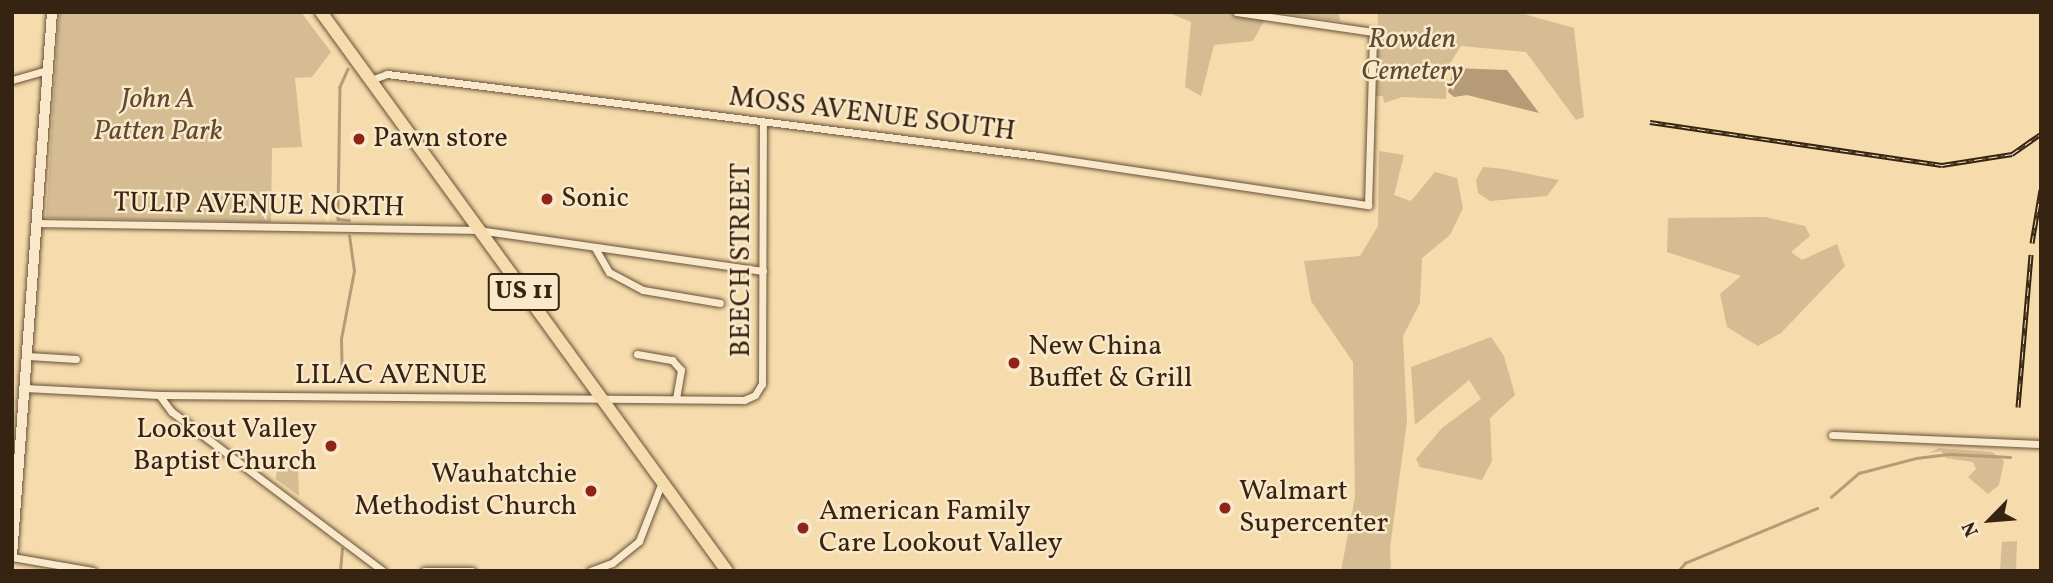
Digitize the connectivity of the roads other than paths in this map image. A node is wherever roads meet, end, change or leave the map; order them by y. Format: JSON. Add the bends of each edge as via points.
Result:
{"nodes":[{"id":1,"x":52,"y":12,"type":"edge"},
{"id":2,"x":321,"y":12,"type":"edge"},
{"id":3,"x":1236,"y":12,"type":"edge"},
{"id":4,"x":48,"y":70,"type":"junction"},
{"id":5,"x":12,"y":80,"type":"edge"},
{"id":6,"x":371,"y":80,"type":"junction"},
{"id":7,"x":763,"y":123,"type":"junction"},
{"id":8,"x":38,"y":223,"type":"junction"},
{"id":9,"x":478,"y":230,"type":"junction"},
{"id":10,"x":595,"y":248,"type":"junction"},
{"id":11,"x":763,"y":271,"type":"junction"},
{"id":12,"x":720,"y":303,"type":"dead end"},
{"id":13,"x":637,"y":354,"type":"dead end"},
{"id":14,"x":28,"y":356,"type":"junction"},
{"id":15,"x":76,"y":359,"type":"dead end"},
{"id":16,"x":25,"y":388,"type":"junction"},
{"id":17,"x":159,"y":395,"type":"junction"},
{"id":18,"x":755,"y":395,"type":"joint"},
{"id":19,"x":601,"y":398,"type":"junction"},
{"id":20,"x":676,"y":399,"type":"junction"},
{"id":21,"x":1832,"y":435,"type":"dead end"},
{"id":22,"x":2041,"y":444,"type":"edge"},
{"id":23,"x":662,"y":482,"type":"junction"},
{"id":24,"x":12,"y":557,"type":"edge"},
{"id":25,"x":93,"y":571,"type":"edge"},
{"id":26,"x":383,"y":571,"type":"edge"},
{"id":27,"x":424,"y":571,"type":"edge"},
{"id":28,"x":472,"y":571,"type":"edge"},
{"id":29,"x":590,"y":571,"type":"edge"},
{"id":30,"x":727,"y":571,"type":"edge"}],
"edges":[{"from":1,"to":4,"type":"street"},
{"from":2,"to":6,"type":"main road","number":"US 11"},
{"from":3,"to":7,"type":"street","name":"MOSS AVENUE SOUTH","via":[[1373,32],[1368,205],[1041,156]]},
{"from":4,"to":5,"type":"street"},
{"from":4,"to":8,"type":"street"},
{"from":6,"to":7,"type":"street","name":"MOSS AVENUE SOUTH","via":[[387,74]]},
{"from":6,"to":9,"type":"main road","number":"US 11"},
{"from":7,"to":11,"type":"street","name":"BEECH STREET"},
{"from":8,"to":9,"type":"street","name":"TULIP AVENUE NORTH"},
{"from":8,"to":14,"type":"street"},
{"from":9,"to":10,"type":"street","name":"TULIP AVENUE NORTH"},
{"from":9,"to":19,"type":"main road","number":"US 11"},
{"from":10,"to":11,"type":"street","name":"TULIP AVENUE NORTH"},
{"from":10,"to":12,"type":"street","via":[[609,272],[643,290]]},
{"from":11,"to":18,"type":"street","name":"BEECH STREET","via":[[762,384]]},
{"from":13,"to":20,"type":"street","via":[[672,360],[681,370]]},
{"from":14,"to":15,"type":"street"},
{"from":14,"to":16,"type":"street"},
{"from":16,"to":17,"type":"street","name":"LILAC AVENUE"},
{"from":16,"to":24,"type":"street"},
{"from":17,"to":19,"type":"street","name":"LILAC AVENUE"},
{"from":17,"to":26,"type":"street","via":[[172,412]]},
{"from":18,"to":20,"type":"street","name":"LILAC AVENUE","via":[[744,400]]},
{"from":19,"to":20,"type":"street","name":"LILAC AVENUE"},
{"from":19,"to":23,"type":"main road","number":"US 11"},
{"from":21,"to":22,"type":"street"},
{"from":23,"to":29,"type":"street","via":[[639,541],[612,563]]},
{"from":23,"to":30,"type":"main road","number":"US 11"},
{"from":24,"to":25,"type":"street"},
{"from":27,"to":28,"type":"street"}]}
